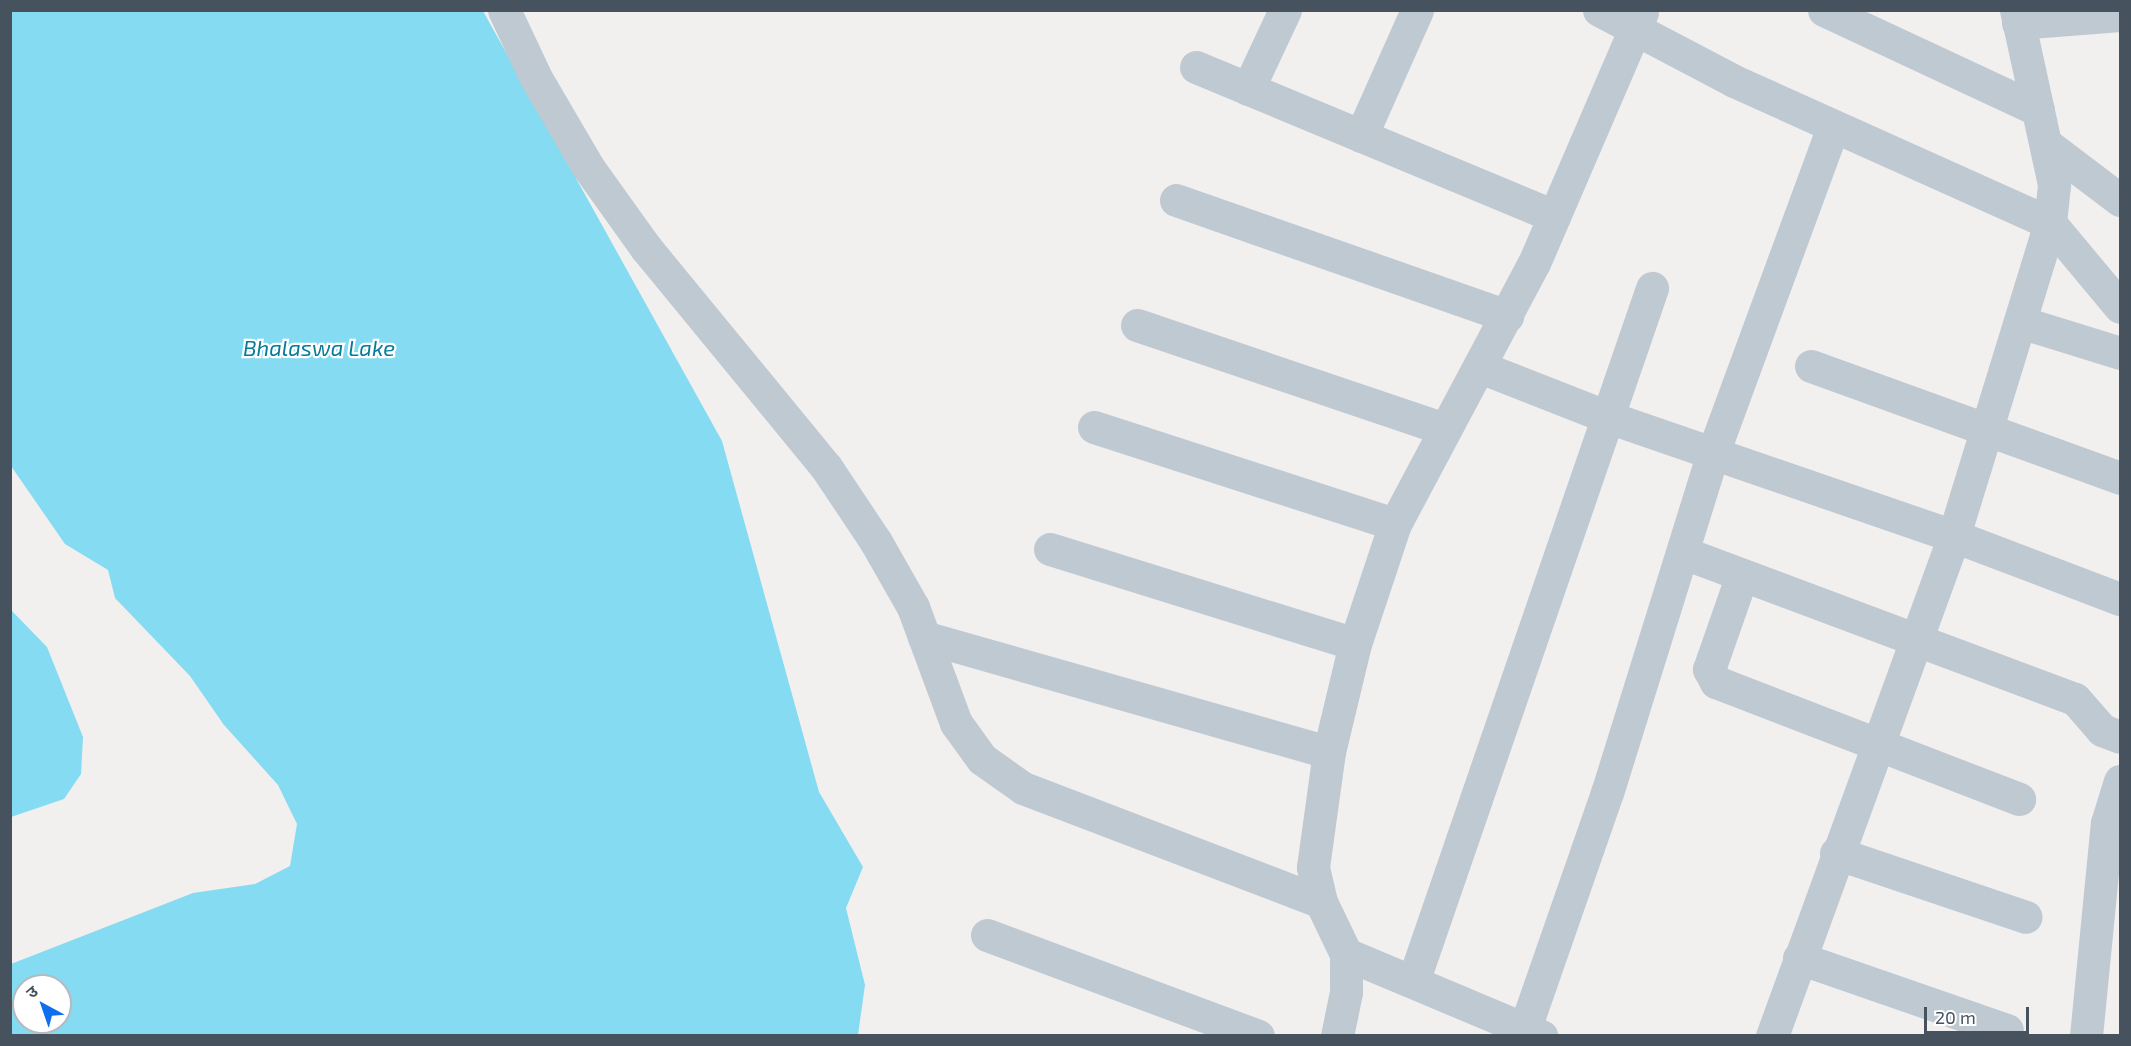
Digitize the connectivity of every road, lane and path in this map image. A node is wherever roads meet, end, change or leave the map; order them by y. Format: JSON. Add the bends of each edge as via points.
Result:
{"nodes":[{"id":1,"x":504,"y":10,"type":"edge"},
{"id":2,"x":1285,"y":10,"type":"edge"},
{"id":3,"x":1417,"y":10,"type":"edge"},
{"id":4,"x":1599,"y":10,"type":"edge"},
{"id":5,"x":1824,"y":10,"type":"edge"},
{"id":6,"x":2121,"y":15,"type":"edge"},
{"id":7,"x":2017,"y":17,"type":"edge"},
{"id":8,"x":1639,"y":21,"type":"edge"},
{"id":9,"x":1196,"y":68,"type":"dead end"},
{"id":10,"x":1248,"y":89,"type":"junction"},
{"id":11,"x":2038,"y":110,"type":"junction"},
{"id":12,"x":1833,"y":127,"type":"junction"},
{"id":13,"x":1361,"y":136,"type":"junction"},
{"id":14,"x":2046,"y":144,"type":"junction"},
{"id":15,"x":1176,"y":200,"type":"dead end"},
{"id":16,"x":2121,"y":200,"type":"edge"},
{"id":17,"x":1554,"y":216,"type":"junction"},
{"id":18,"x":2050,"y":223,"type":"junction"},
{"id":19,"x":1653,"y":288,"type":"dead end"},
{"id":20,"x":2121,"y":308,"type":"edge"},
{"id":21,"x":1507,"y":316,"type":"junction"},
{"id":22,"x":2020,"y":322,"type":"junction"},
{"id":23,"x":1137,"y":325,"type":"dead end"},
{"id":24,"x":2121,"y":353,"type":"edge"},
{"id":25,"x":1811,"y":366,"type":"dead end"},
{"id":26,"x":1480,"y":367,"type":"junction"},
{"id":27,"x":1605,"y":416,"type":"junction"},
{"id":28,"x":1094,"y":427,"type":"dead end"},
{"id":29,"x":1445,"y":429,"type":"junction"},
{"id":30,"x":1987,"y":429,"type":"junction"},
{"id":31,"x":1713,"y":453,"type":"junction"},
{"id":32,"x":2121,"y":478,"type":"edge"},
{"id":33,"x":1395,"y":524,"type":"junction"},
{"id":34,"x":1954,"y":536,"type":"junction"},
{"id":35,"x":1050,"y":549,"type":"dead end"},
{"id":36,"x":1684,"y":553,"type":"junction"},
{"id":37,"x":1742,"y":574,"type":"junction"},
{"id":38,"x":2121,"y":599,"type":"edge"},
{"id":39,"x":924,"y":637,"type":"junction"},
{"id":40,"x":1916,"y":639,"type":"junction"},
{"id":41,"x":1355,"y":644,"type":"junction"},
{"id":42,"x":2121,"y":737,"type":"edge"},
{"id":43,"x":1877,"y":742,"type":"junction"},
{"id":44,"x":1329,"y":752,"type":"junction"},
{"id":45,"x":2121,"y":781,"type":"edge"},
{"id":46,"x":2019,"y":799,"type":"dead end"},
{"id":47,"x":1836,"y":853,"type":"junction"},
{"id":48,"x":1321,"y":902,"type":"junction"},
{"id":49,"x":2026,"y":917,"type":"dead end"},
{"id":50,"x":987,"y":935,"type":"dead end"},
{"id":51,"x":1346,"y":954,"type":"junction"},
{"id":52,"x":1799,"y":958,"type":"junction"},
{"id":53,"x":1414,"y":979,"type":"junction"},
{"id":54,"x":2007,"y":1030,"type":"dead end"},
{"id":55,"x":1533,"y":1032,"type":"edge"},
{"id":56,"x":1258,"y":1035,"type":"edge"},
{"id":57,"x":1336,"y":1035,"type":"edge"},
{"id":58,"x":1772,"y":1035,"type":"edge"},
{"id":59,"x":2086,"y":1035,"type":"edge"}],
"edges":[{"from":1,"to":39,"type":"street","via":[[536,78],[588,167],[646,248],[826,467],[876,542]]},
{"from":2,"to":10,"type":"street"},
{"from":3,"to":13,"type":"street"},
{"from":4,"to":8,"type":"street"},
{"from":5,"to":11,"type":"street"},
{"from":6,"to":7,"type":"street"},
{"from":7,"to":11,"type":"street"},
{"from":8,"to":12,"type":"street"},
{"from":8,"to":17,"type":"street"},
{"from":9,"to":10,"type":"street"},
{"from":10,"to":13,"type":"street"},
{"from":11,"to":14,"type":"street"},
{"from":12,"to":18,"type":"street"},
{"from":12,"to":31,"type":"street"},
{"from":13,"to":17,"type":"street"},
{"from":14,"to":16,"type":"street"},
{"from":14,"to":18,"type":"street","via":[[2054,185]]},
{"from":15,"to":21,"type":"street"},
{"from":17,"to":21,"type":"street"},
{"from":18,"to":20,"type":"street"},
{"from":18,"to":22,"type":"street"},
{"from":19,"to":27,"type":"street"},
{"from":21,"to":26,"type":"street"},
{"from":22,"to":24,"type":"street"},
{"from":22,"to":30,"type":"street"},
{"from":23,"to":29,"type":"street"},
{"from":25,"to":30,"type":"street"},
{"from":26,"to":27,"type":"street"},
{"from":26,"to":29,"type":"street"},
{"from":27,"to":31,"type":"street"},
{"from":27,"to":53,"type":"street"},
{"from":28,"to":33,"type":"street"},
{"from":29,"to":33,"type":"street"},
{"from":30,"to":32,"type":"street"},
{"from":30,"to":34,"type":"street"},
{"from":31,"to":34,"type":"street"},
{"from":31,"to":36,"type":"street"},
{"from":33,"to":41,"type":"street"},
{"from":34,"to":38,"type":"street"},
{"from":34,"to":40,"type":"street"},
{"from":35,"to":41,"type":"street"},
{"from":36,"to":37,"type":"street"},
{"from":36,"to":55,"type":"street"},
{"from":37,"to":40,"type":"street"},
{"from":37,"to":43,"type":"street","via":[[1710,676]]},
{"from":39,"to":44,"type":"street"},
{"from":39,"to":48,"type":"street","via":[[956,723],[982,759],[1023,788]]},
{"from":40,"to":42,"type":"street","via":[[2075,699],[2103,730]]},
{"from":40,"to":43,"type":"street"},
{"from":41,"to":44,"type":"street"},
{"from":43,"to":46,"type":"street"},
{"from":43,"to":47,"type":"street"},
{"from":44,"to":48,"type":"street","via":[[1313,867]]},
{"from":45,"to":59,"type":"street","via":[[2107,823]]},
{"from":47,"to":49,"type":"street"},
{"from":47,"to":52,"type":"street"},
{"from":48,"to":51,"type":"street"},
{"from":50,"to":56,"type":"street"},
{"from":51,"to":53,"type":"street"},
{"from":51,"to":57,"type":"street","via":[[1346,992]]},
{"from":52,"to":54,"type":"street"},
{"from":52,"to":58,"type":"street"},
{"from":53,"to":55,"type":"street"}]}
